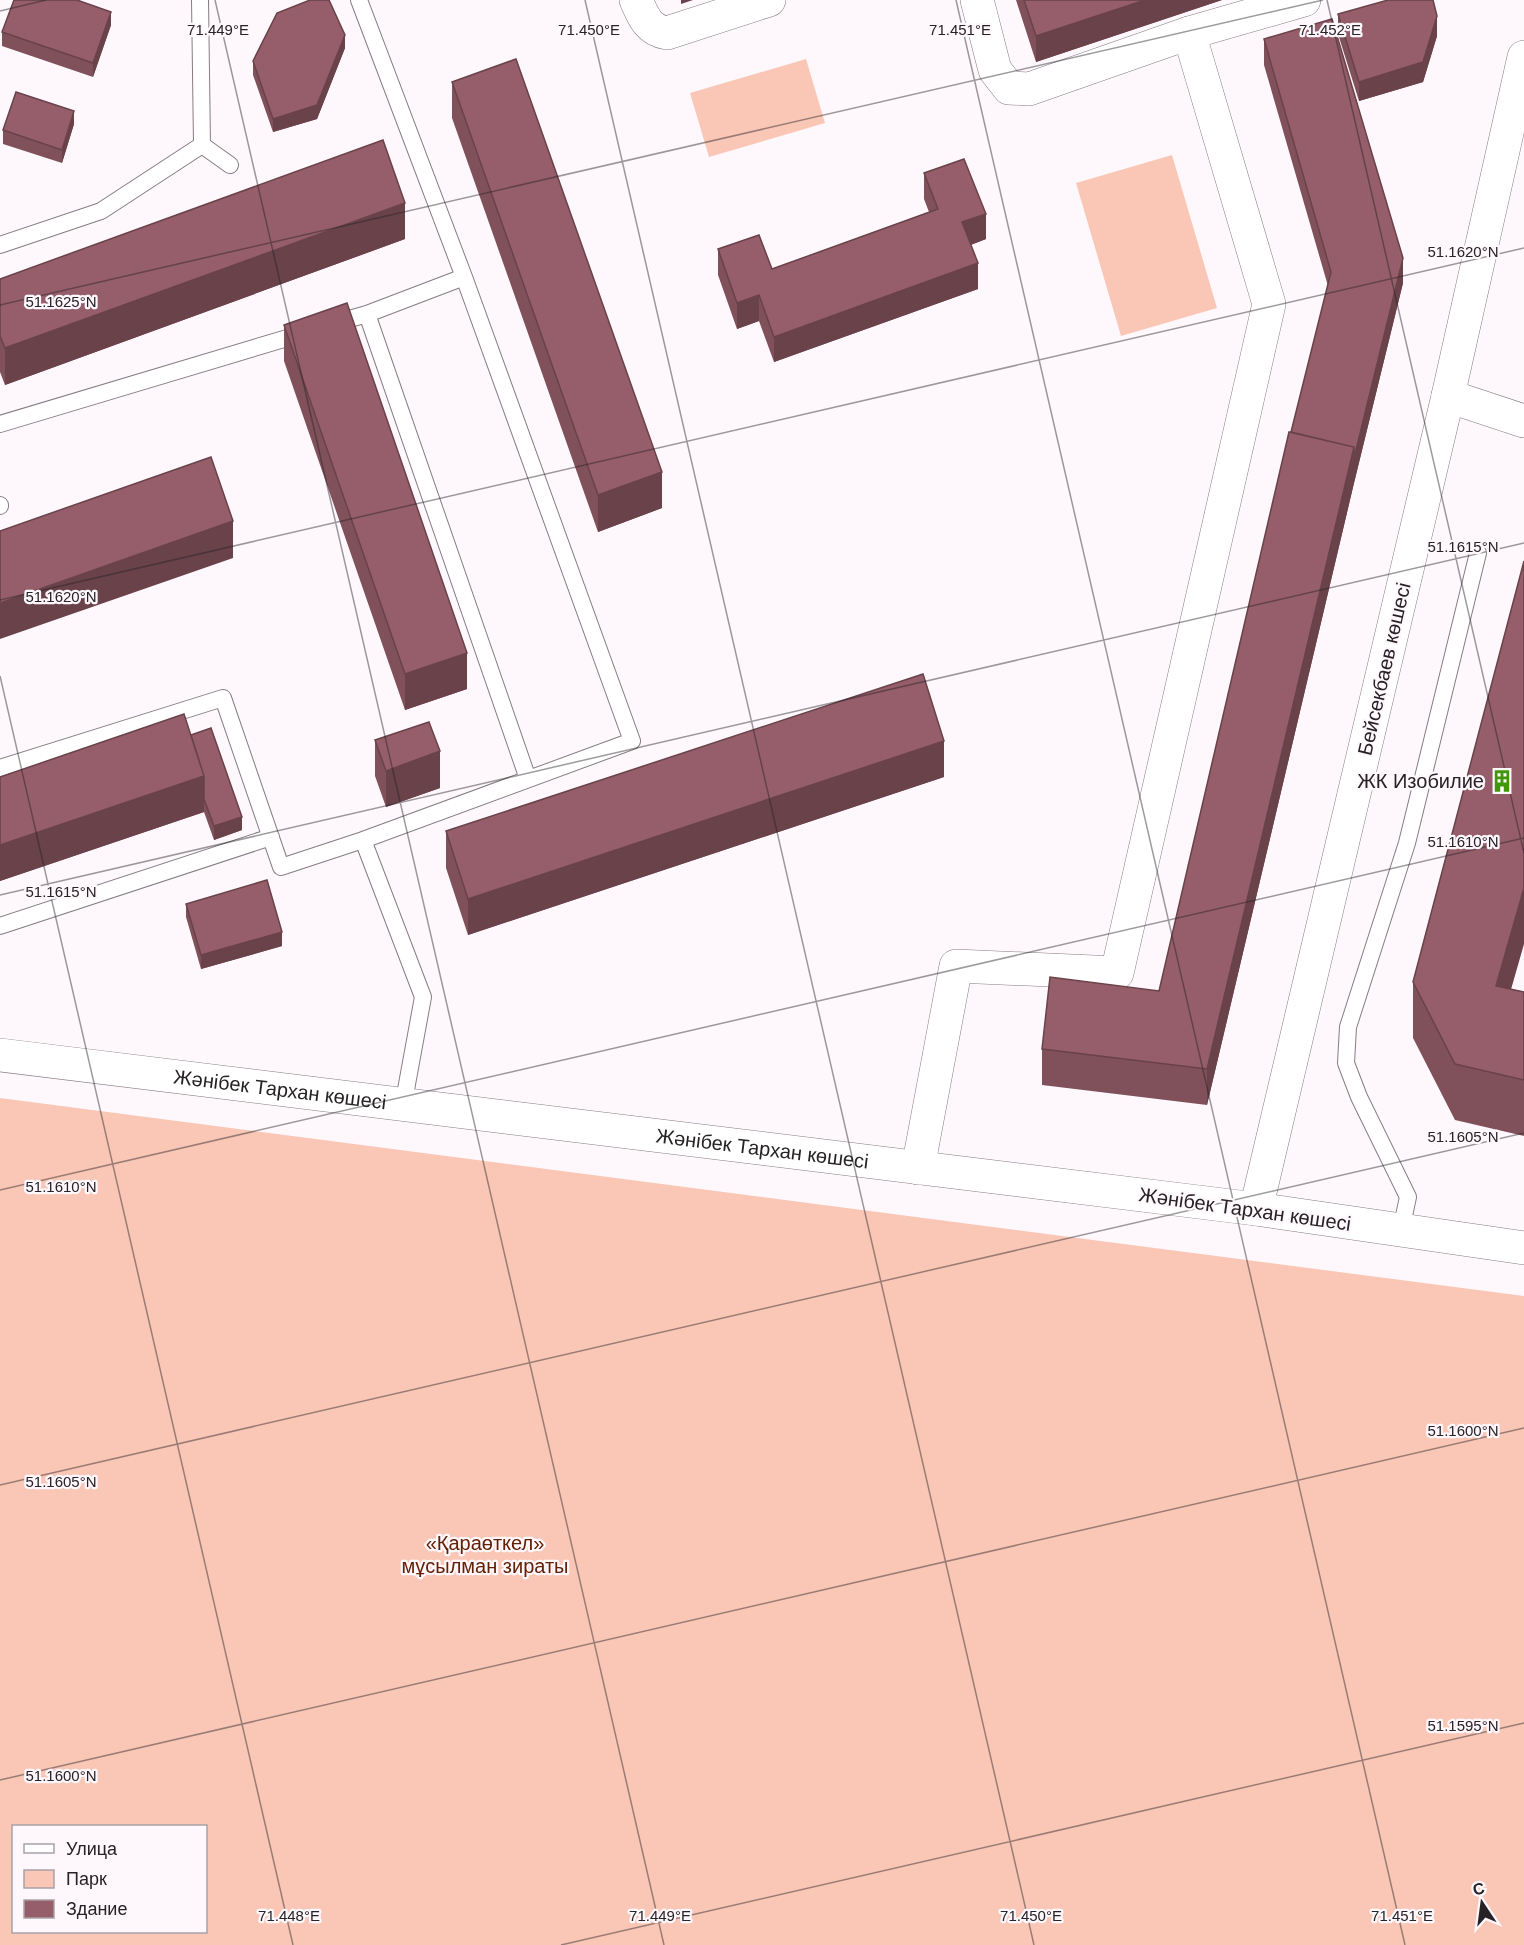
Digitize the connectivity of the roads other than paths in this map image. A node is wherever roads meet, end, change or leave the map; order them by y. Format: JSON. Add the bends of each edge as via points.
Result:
{"nodes":[{"id":1,"x":200,"y":0,"type":"edge"},
{"id":2,"x":359,"y":0,"type":"edge"},
{"id":3,"x":636,"y":0,"type":"edge"},
{"id":4,"x":770,"y":0,"type":"edge"},
{"id":5,"x":976,"y":0,"type":"edge"},
{"id":6,"x":1304,"y":0,"type":"edge"},
{"id":7,"x":1189,"y":33,"type":"junction"},
{"id":8,"x":1524,"y":57,"type":"edge"},
{"id":9,"x":202,"y":145,"type":"junction"},
{"id":10,"x":230,"y":165,"type":"dead end"},
{"id":11,"x":0,"y":245,"type":"edge"},
{"id":12,"x":464,"y":277,"type":"junction"},
{"id":13,"x":367,"y":314,"type":"junction"},
{"id":14,"x":1448,"y":396,"type":"junction"},
{"id":15,"x":1524,"y":421,"type":"edge"},
{"id":16,"x":0,"y":423,"type":"edge"},
{"id":17,"x":1478,"y":553,"type":"dead end"},
{"id":18,"x":0,"y":768,"type":"edge"},
{"id":19,"x":528,"y":779,"type":"junction"},
{"id":20,"x":271,"y":837,"type":"junction"},
{"id":21,"x":363,"y":840,"type":"junction"},
{"id":22,"x":0,"y":926,"type":"edge"},
{"id":23,"x":0,"y":1055,"type":"edge"},
{"id":24,"x":404,"y":1106,"type":"junction"},
{"id":25,"x":918,"y":1168,"type":"junction"},
{"id":26,"x":1256,"y":1209,"type":"junction"},
{"id":27,"x":1401,"y":1230,"type":"junction"},
{"id":28,"x":1524,"y":1248,"type":"edge"}],
"edges":[{"from":1,"to":9,"type":"lane"},
{"from":2,"to":12,"type":"lane"},
{"from":3,"to":4,"type":"street","via":[[644,20],[658,32],[667,33]]},
{"from":5,"to":7,"type":"street","via":[[995,70],[1008,88],[1029,89]]},
{"from":6,"to":7,"type":"street"},
{"from":7,"to":25,"type":"street","via":[[1269,304],[1117,973],[956,966]]},
{"from":8,"to":14,"type":"street","name":"Бейсекбаев көшесі"},
{"from":9,"to":10,"type":"lane"},
{"from":9,"to":11,"type":"lane","via":[[101,211]]},
{"from":12,"to":13,"type":"lane"},
{"from":12,"to":19,"type":"lane","via":[[632,741]]},
{"from":13,"to":16,"type":"lane"},
{"from":13,"to":19,"type":"lane"},
{"from":14,"to":15,"type":"street"},
{"from":14,"to":26,"type":"street","name":"Бейсекбаев көшесі"},
{"from":17,"to":27,"type":"lane","via":[[1407,843],[1348,1027],[1346,1063],[1408,1197]]},
{"from":18,"to":20,"type":"lane","via":[[223,698]]},
{"from":19,"to":21,"type":"lane"},
{"from":20,"to":21,"type":"lane","via":[[281,867]]},
{"from":20,"to":22,"type":"lane"},
{"from":21,"to":24,"type":"lane","via":[[423,997]]},
{"from":23,"to":24,"type":"street","name":"Жәнібек Тархан көшесі"},
{"from":24,"to":25,"type":"street","name":"Жәнібек Тархан көшесі"},
{"from":25,"to":26,"type":"street","name":"Жәнібек Тархан көшесі"},
{"from":26,"to":27,"type":"street","name":"Жәнібек Тархан көшесі"},
{"from":27,"to":28,"type":"street","name":"Жәнібек Тархан көшесі"}]}
